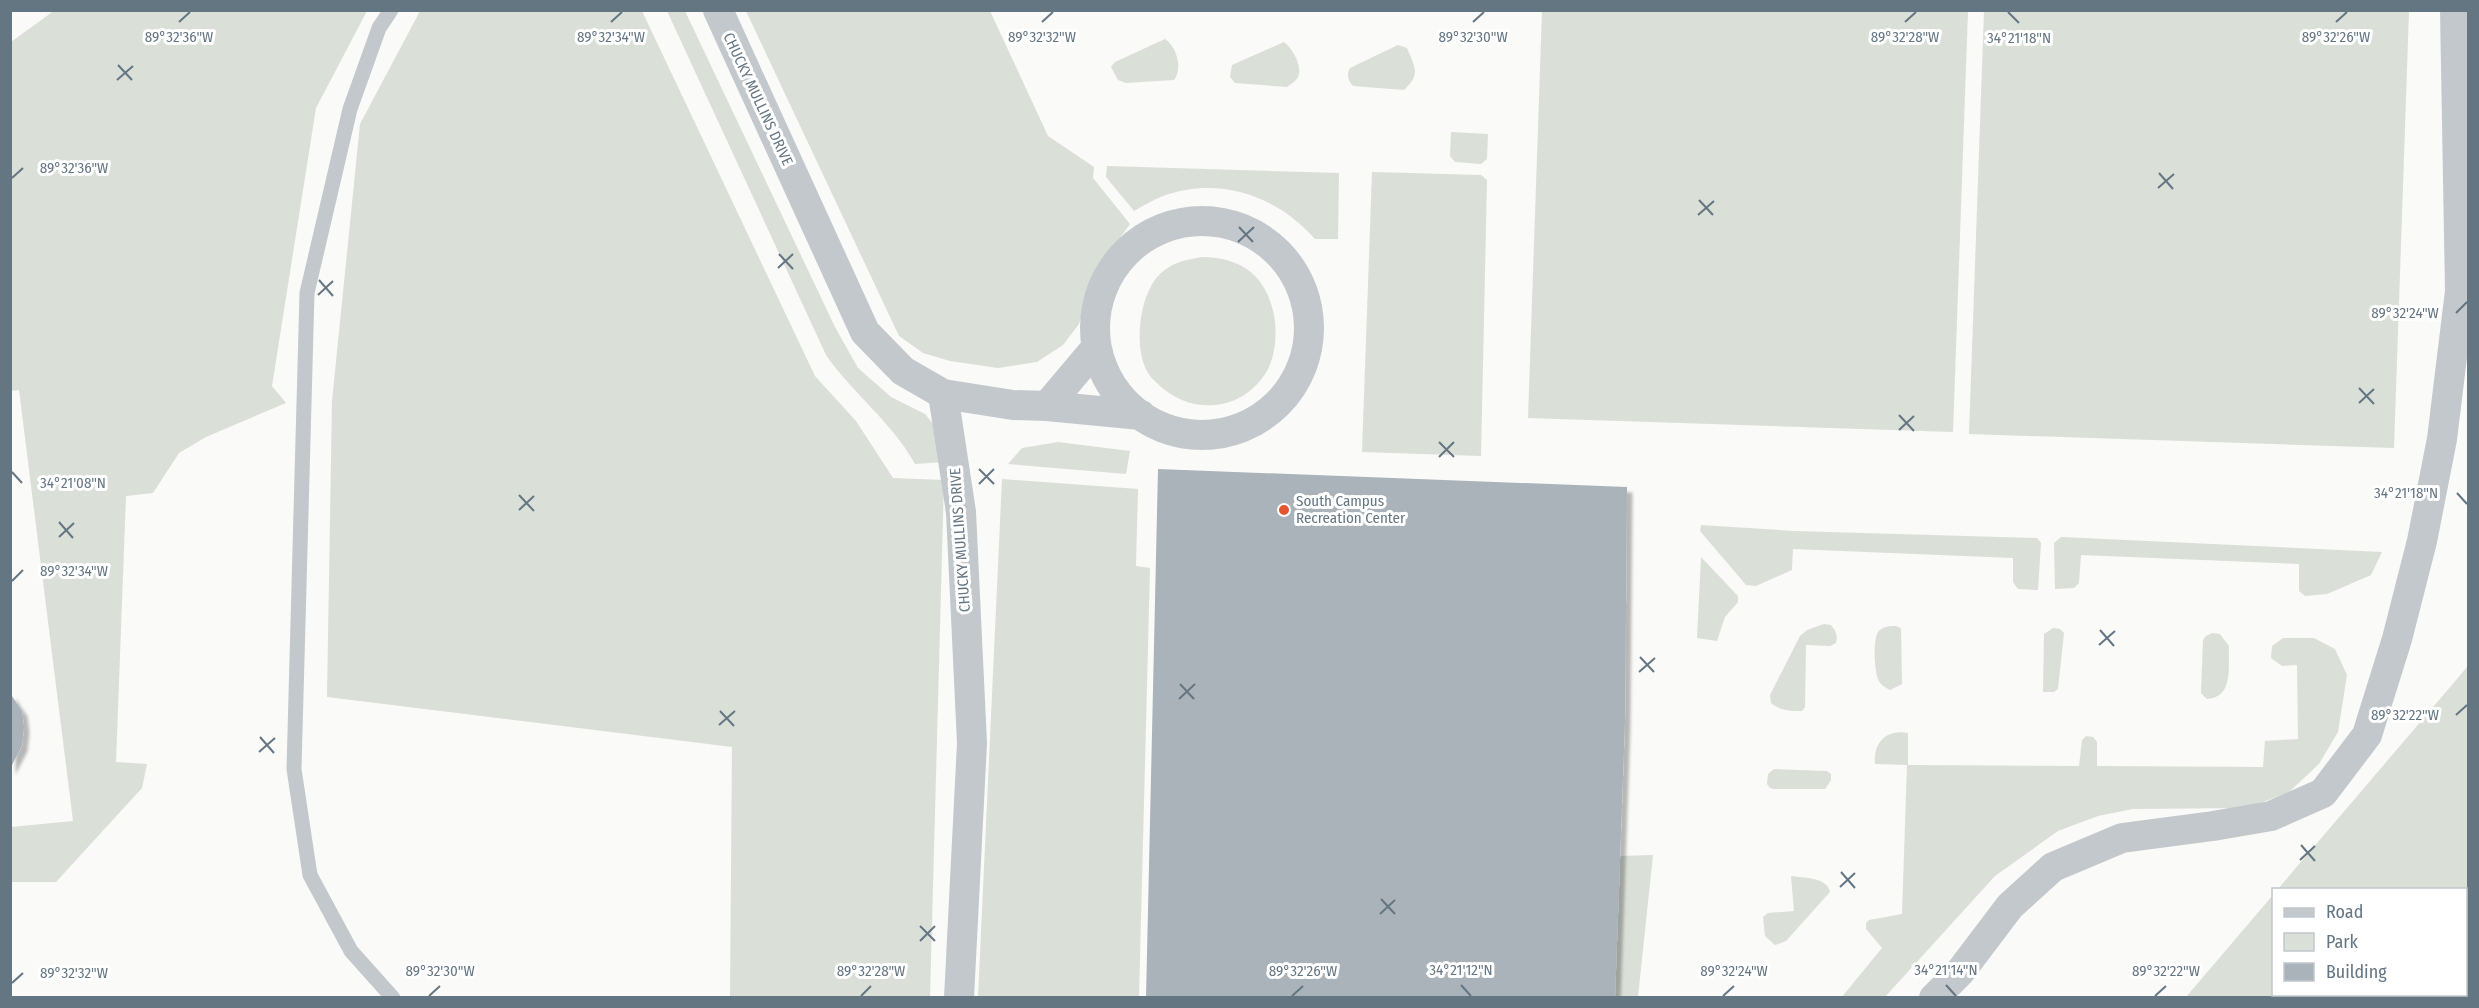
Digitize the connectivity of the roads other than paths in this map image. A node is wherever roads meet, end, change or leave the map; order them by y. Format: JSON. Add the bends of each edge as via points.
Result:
{"nodes":[{"id":1,"x":391,"y":10,"type":"edge"},
{"id":2,"x":718,"y":10,"type":"edge"},
{"id":3,"x":2455,"y":10,"type":"edge"},
{"id":4,"x":1096,"y":348,"type":"junction"},
{"id":5,"x":942,"y":394,"type":"junction"},
{"id":6,"x":1047,"y":406,"type":"junction"},
{"id":7,"x":1141,"y":415,"type":"junction"},
{"id":8,"x":1963,"y":985,"type":"edge"},
{"id":9,"x":393,"y":998,"type":"edge"},
{"id":10,"x":959,"y":998,"type":"edge"},
{"id":11,"x":1934,"y":998,"type":"edge"}],
"edges":[{"from":1,"to":9,"type":"lane","via":[[378,28],[350,109],[307,292],[294,769],[310,875],[351,951]]},
{"from":2,"to":5,"type":"street","name":"CHUCKY MULLINS DRIVE","via":[[865,332],[903,371]]},
{"from":3,"to":8,"type":"street","via":[[2460,291],[2442,439],[2422,542],[2367,735],[2323,793],[2271,816],[2122,838],[2053,867],[2010,906]]},
{"from":4,"to":6,"type":"street"},
{"from":4,"to":7,"type":"street","via":[[1108,382]]},
{"from":4,"to":7,"type":"street","via":[[1096,313],[1106,278],[1128,250],[1157,230],[1191,221],[1227,223],[1260,237],[1286,261],[1304,292],[1310,327],[1305,362],[1289,393],[1263,418],[1231,432],[1196,436],[1162,428]]},
{"from":5,"to":6,"type":"street"},
{"from":5,"to":10,"type":"street","name":"CHUCKY MULLINS DRIVE","via":[[961,512],[972,743]]},
{"from":6,"to":7,"type":"street"},
{"from":8,"to":11,"type":"street"}]}
